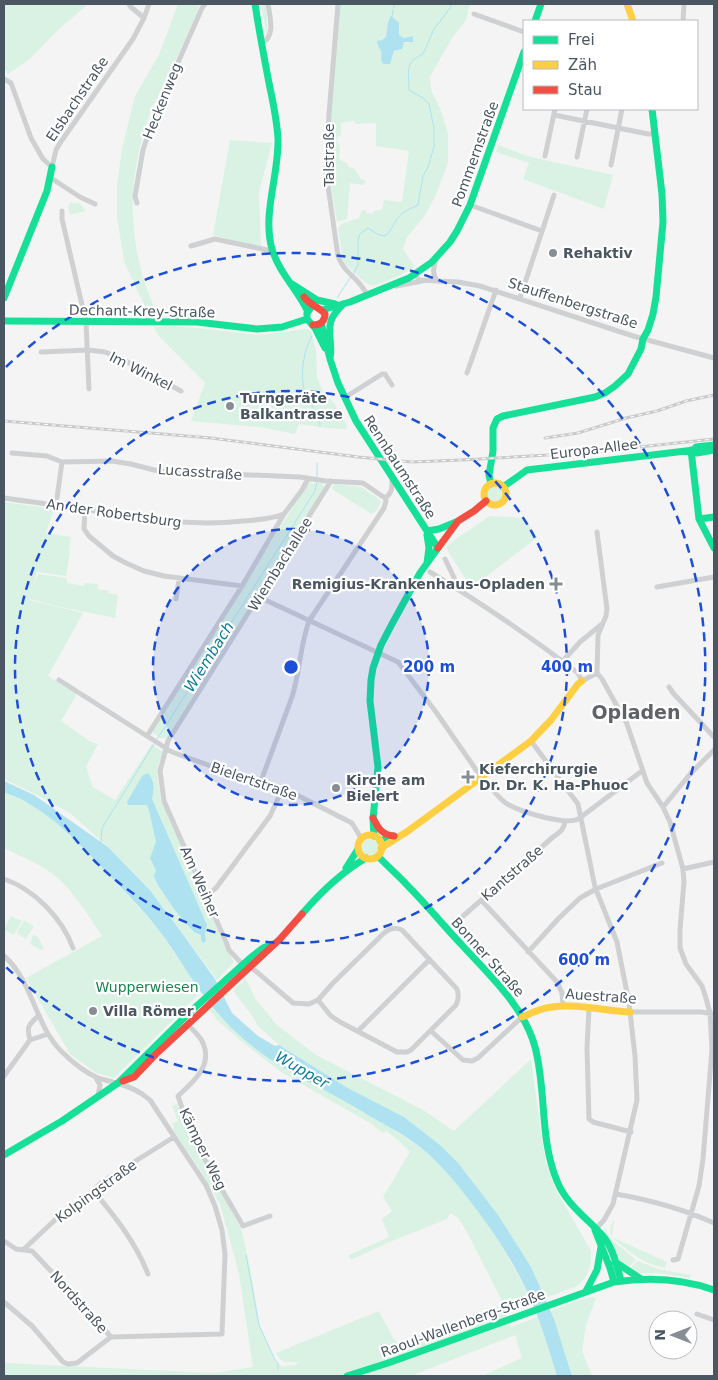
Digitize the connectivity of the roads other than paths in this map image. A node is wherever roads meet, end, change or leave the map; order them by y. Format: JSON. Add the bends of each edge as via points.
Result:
{"nodes":[{"id":1,"x":128,"y":4,"type":"edge"},
{"id":2,"x":149,"y":4,"type":"edge"},
{"id":3,"x":205,"y":4,"type":"edge"},
{"id":4,"x":255,"y":4,"type":"edge"},
{"id":5,"x":268,"y":4,"type":"edge"},
{"id":6,"x":338,"y":4,"type":"edge"},
{"id":7,"x":542,"y":4,"type":"edge"},
{"id":8,"x":627,"y":4,"type":"edge"},
{"id":9,"x":684,"y":4,"type":"edge"},
{"id":10,"x":474,"y":14,"type":"dead end"},
{"id":11,"x":144,"y":18,"type":"junction"},
{"id":12,"x":535,"y":20,"type":"edge"},
{"id":13,"x":633,"y":20,"type":"edge"},
{"id":14,"x":683,"y":20,"type":"edge"},
{"id":15,"x":523,"y":32,"type":"edge"},
{"id":16,"x":261,"y":43,"type":"junction"},
{"id":17,"x":523,"y":55,"type":"edge"},
{"id":18,"x":4,"y":79,"type":"edge"},
{"id":19,"x":587,"y":110,"type":"edge"},
{"id":20,"x":622,"y":110,"type":"edge"},
{"id":21,"x":652,"y":110,"type":"edge"},
{"id":22,"x":554,"y":111,"type":"edge"},
{"id":23,"x":584,"y":121,"type":"junction"},
{"id":24,"x":618,"y":128,"type":"junction"},
{"id":25,"x":655,"y":134,"type":"junction"},
{"id":26,"x":545,"y":156,"type":"dead end"},
{"id":27,"x":577,"y":157,"type":"dead end"},
{"id":28,"x":610,"y":165,"type":"dead end"},
{"id":29,"x":52,"y":167,"type":"junction"},
{"id":30,"x":51,"y":178,"type":"junction"},
{"id":31,"x":554,"y":195,"type":"dead end"},
{"id":32,"x":137,"y":203,"type":"dead end"},
{"id":33,"x":95,"y":204,"type":"dead end"},
{"id":34,"x":470,"y":205,"type":"junction"},
{"id":35,"x":62,"y":211,"type":"dead end"},
{"id":36,"x":542,"y":231,"type":"junction"},
{"id":37,"x":192,"y":246,"type":"dead end"},
{"id":38,"x":272,"y":251,"type":"junction"},
{"id":39,"x":437,"y":257,"type":"junction"},
{"id":40,"x":414,"y":274,"type":"junction"},
{"id":41,"x":424,"y":280,"type":"junction"},
{"id":42,"x":438,"y":281,"type":"junction"},
{"id":43,"x":291,"y":283,"type":"junction"},
{"id":44,"x":390,"y":286,"type":"junction"},
{"id":45,"x":496,"y":290,"type":"junction"},
{"id":46,"x":367,"y":295,"type":"junction"},
{"id":47,"x":4,"y":298,"type":"edge"},
{"id":48,"x":520,"y":298,"type":"junction"},
{"id":49,"x":343,"y":304,"type":"junction"},
{"id":50,"x":311,"y":316,"type":"junction"},
{"id":51,"x":323,"y":316,"type":"junction"},
{"id":52,"x":4,"y":321,"type":"edge"},
{"id":53,"x":86,"y":322,"type":"junction"},
{"id":54,"x":643,"y":339,"type":"junction"},
{"id":55,"x":87,"y":350,"type":"junction"},
{"id":56,"x":41,"y":352,"type":"dead end"},
{"id":57,"x":714,"y":358,"type":"edge"},
{"id":58,"x":330,"y":359,"type":"junction"},
{"id":59,"x":467,"y":373,"type":"dead end"},
{"id":60,"x":392,"y":385,"type":"dead end"},
{"id":61,"x":89,"y":389,"type":"dead end"},
{"id":62,"x":181,"y":391,"type":"dead end"},
{"id":63,"x":344,"y":398,"type":"junction"},
{"id":64,"x":714,"y":445,"type":"edge"},
{"id":65,"x":693,"y":450,"type":"junction"},
{"id":66,"x":714,"y":450,"type":"edge"},
{"id":67,"x":12,"y":453,"type":"dead end"},
{"id":68,"x":62,"y":462,"type":"junction"},
{"id":69,"x":392,"y":477,"type":"junction"},
{"id":70,"x":309,"y":479,"type":"junction"},
{"id":71,"x":328,"y":481,"type":"junction"},
{"id":72,"x":491,"y":484,"type":"junction"},
{"id":73,"x":503,"y":488,"type":"junction"},
{"id":74,"x":4,"y":498,"type":"edge"},
{"id":75,"x":385,"y":498,"type":"junction"},
{"id":76,"x":486,"y":501,"type":"junction"},
{"id":77,"x":56,"y":505,"type":"junction"},
{"id":78,"x":85,"y":510,"type":"junction"},
{"id":79,"x":284,"y":514,"type":"junction"},
{"id":80,"x":714,"y":517,"type":"edge"},
{"id":81,"x":699,"y":519,"type":"junction"},
{"id":82,"x":458,"y":520,"type":"junction"},
{"id":83,"x":426,"y":531,"type":"junction"},
{"id":84,"x":596,"y":532,"type":"dead end"},
{"id":85,"x":438,"y":548,"type":"junction"},
{"id":86,"x":714,"y":548,"type":"edge"},
{"id":87,"x":445,"y":559,"type":"dead end"},
{"id":88,"x":428,"y":568,"type":"junction"},
{"id":89,"x":452,"y":576,"type":"junction"},
{"id":90,"x":714,"y":577,"type":"edge"},
{"id":91,"x":179,"y":579,"type":"junction"},
{"id":92,"x":445,"y":581,"type":"junction"},
{"id":93,"x":242,"y":586,"type":"junction"},
{"id":94,"x":657,"y":587,"type":"dead end"},
{"id":95,"x":460,"y":590,"type":"junction"},
{"id":96,"x":259,"y":597,"type":"junction"},
{"id":97,"x":176,"y":599,"type":"dead end"},
{"id":98,"x":309,"y":621,"type":"junction"},
{"id":99,"x":602,"y":623,"type":"junction"},
{"id":100,"x":588,"y":636,"type":"junction"},
{"id":101,"x":598,"y":640,"type":"junction"},
{"id":102,"x":378,"y":652,"type":"junction"},
{"id":103,"x":562,"y":662,"type":"junction"},
{"id":104,"x":597,"y":673,"type":"junction"},
{"id":105,"x":59,"y":680,"type":"dead end"},
{"id":106,"x":582,"y":681,"type":"junction"},
{"id":107,"x":670,"y":687,"type":"dead end"},
{"id":108,"x":147,"y":736,"type":"junction"},
{"id":109,"x":714,"y":737,"type":"edge"},
{"id":110,"x":531,"y":741,"type":"junction"},
{"id":111,"x":166,"y":748,"type":"junction"},
{"id":112,"x":714,"y":750,"type":"edge"},
{"id":113,"x":642,"y":771,"type":"junction"},
{"id":114,"x":481,"y":777,"type":"junction"},
{"id":115,"x":261,"y":781,"type":"junction"},
{"id":116,"x":282,"y":790,"type":"junction"},
{"id":117,"x":376,"y":795,"type":"junction"},
{"id":118,"x":163,"y":797,"type":"joint"},
{"id":119,"x":663,"y":807,"type":"junction"},
{"id":120,"x":372,"y":817,"type":"junction"},
{"id":121,"x":581,"y":817,"type":"junction"},
{"id":122,"x":565,"y":821,"type":"junction"},
{"id":123,"x":408,"y":831,"type":"junction"},
{"id":124,"x":364,"y":836,"type":"junction"},
{"id":125,"x":394,"y":836,"type":"junction"},
{"id":126,"x":378,"y":841,"type":"junction"},
{"id":127,"x":358,"y":850,"type":"junction"},
{"id":128,"x":378,"y":856,"type":"junction"},
{"id":129,"x":366,"y":858,"type":"junction"},
{"id":130,"x":714,"y":862,"type":"edge"},
{"id":131,"x":662,"y":863,"type":"dead end"},
{"id":132,"x":683,"y":869,"type":"junction"},
{"id":133,"x":4,"y":879,"type":"edge"},
{"id":134,"x":336,"y":880,"type":"junction"},
{"id":135,"x":596,"y":890,"type":"junction"},
{"id":136,"x":206,"y":896,"type":"junction"},
{"id":137,"x":481,"y":900,"type":"junction"},
{"id":138,"x":455,"y":920,"type":"dead end"},
{"id":139,"x":273,"y":944,"type":"junction"},
{"id":140,"x":72,"y":948,"type":"dead end"},
{"id":141,"x":528,"y":952,"type":"junction"},
{"id":142,"x":4,"y":956,"type":"edge"},
{"id":143,"x":429,"y":960,"type":"junction"},
{"id":144,"x":242,"y":964,"type":"junction"},
{"id":145,"x":250,"y":967,"type":"junction"},
{"id":146,"x":227,"y":984,"type":"junction"},
{"id":147,"x":318,"y":1000,"type":"junction"},
{"id":148,"x":563,"y":1005,"type":"junction"},
{"id":149,"x":589,"y":1008,"type":"junction"},
{"id":150,"x":630,"y":1012,"type":"junction"},
{"id":151,"x":712,"y":1014,"type":"edge"},
{"id":152,"x":39,"y":1015,"type":"junction"},
{"id":153,"x":522,"y":1017,"type":"junction"},
{"id":154,"x":186,"y":1022,"type":"junction"},
{"id":155,"x":358,"y":1031,"type":"junction"},
{"id":156,"x":431,"y":1031,"type":"junction"},
{"id":157,"x":48,"y":1034,"type":"junction"},
{"id":158,"x":30,"y":1040,"type":"junction"},
{"id":159,"x":4,"y":1076,"type":"edge"},
{"id":160,"x":96,"y":1077,"type":"junction"},
{"id":161,"x":118,"y":1083,"type":"junction"},
{"id":162,"x":98,"y":1096,"type":"junction"},
{"id":163,"x":630,"y":1132,"type":"junction"},
{"id":164,"x":174,"y":1137,"type":"junction"},
{"id":165,"x":4,"y":1155,"type":"edge"},
{"id":166,"x":93,"y":1190,"type":"junction"},
{"id":167,"x":616,"y":1194,"type":"junction"},
{"id":168,"x":692,"y":1214,"type":"junction"},
{"id":169,"x":270,"y":1216,"type":"dead end"},
{"id":170,"x":714,"y":1223,"type":"edge"},
{"id":171,"x":595,"y":1230,"type":"junction"},
{"id":172,"x":4,"y":1242,"type":"edge"},
{"id":173,"x":601,"y":1245,"type":"junction"},
{"id":174,"x":23,"y":1250,"type":"junction"},
{"id":175,"x":673,"y":1260,"type":"dead end"},
{"id":176,"x":615,"y":1262,"type":"junction"},
{"id":177,"x":148,"y":1274,"type":"dead end"},
{"id":178,"x":642,"y":1279,"type":"junction"},
{"id":179,"x":618,"y":1281,"type":"junction"},
{"id":180,"x":714,"y":1290,"type":"edge"},
{"id":181,"x":586,"y":1292,"type":"junction"},
{"id":182,"x":4,"y":1302,"type":"edge"},
{"id":183,"x":698,"y":1314,"type":"edge"},
{"id":184,"x":714,"y":1320,"type":"edge"},
{"id":185,"x":111,"y":1338,"type":"junction"},
{"id":186,"x":347,"y":1376,"type":"edge"}],
"edges":[{"from":1,"to":11,"type":"street"},
{"from":2,"to":11,"type":"street","name":"Elsbachstraße"},
{"from":3,"to":32,"type":"street","name":"Heckenweg","via":[[154,117],[143,150],[135,196]]},
{"from":4,"to":16,"type":"main road","name":"Rennbaumstraße"},
{"from":5,"to":16,"type":"street","via":[[271,32],[270,37]]},
{"from":6,"to":46,"type":"street","name":"Talstraße","via":[[326,172],[338,256],[342,266],[361,284]]},
{"from":7,"to":12,"type":"main road"},
{"from":8,"to":13,"type":"main road"},
{"from":9,"to":14,"type":"street"},
{"from":10,"to":15,"type":"street"},
{"from":11,"to":29,"type":"street","name":"Elsbachstraße","via":[[133,39],[60,142]]},
{"from":16,"to":38,"type":"main road","name":"Rennbaumstraße","via":[[278,137],[269,221]]},
{"from":17,"to":34,"type":"main road","name":"Pommernstraße"},
{"from":18,"to":29,"type":"street","via":[[11,83],[31,138],[43,159]]},
{"from":19,"to":23,"type":"street"},
{"from":20,"to":24,"type":"street"},
{"from":21,"to":25,"type":"main road"},
{"from":22,"to":23,"type":"street","via":[[559,116]]},
{"from":22,"to":26,"type":"street"},
{"from":23,"to":24,"type":"street"},
{"from":23,"to":27,"type":"street"},
{"from":24,"to":25,"type":"street"},
{"from":24,"to":28,"type":"street"},
{"from":25,"to":54,"type":"main road","via":[[663,222],[656,297]]},
{"from":29,"to":30,"type":"main road","name":"Elsbachstraße"},
{"from":30,"to":33,"type":"street"},
{"from":30,"to":47,"type":"main road","name":"Elsbachstraße"},
{"from":31,"to":36,"type":"street"},
{"from":34,"to":36,"type":"street"},
{"from":34,"to":39,"type":"main road","name":"Pommernstraße","via":[[455,235]]},
{"from":35,"to":53,"type":"street"},
{"from":36,"to":48,"type":"street"},
{"from":37,"to":38,"type":"street","via":[[214,239]]},
{"from":38,"to":43,"type":"main road","name":"Rennbaumstraße"},
{"from":39,"to":40,"type":"main road","name":"Stauffenbergstraße"},
{"from":39,"to":42,"type":"street","via":[[434,276]]},
{"from":40,"to":41,"type":"street","name":"Stauffenbergstraße","via":[[419,280]]},
{"from":40,"to":44,"type":"main road","name":"Stauffenbergstraße"},
{"from":41,"to":42,"type":"street","name":"Stauffenbergstraße"},
{"from":41,"to":44,"type":"street","name":"Stauffenbergstraße"},
{"from":42,"to":45,"type":"street","name":"Stauffenbergstraße"},
{"from":43,"to":49,"type":"main road","via":[[317,301]]},
{"from":43,"to":50,"type":"main road","name":"Rennbaumstraße"},
{"from":44,"to":46,"type":"main road","name":"Stauffenbergstraße"},
{"from":45,"to":48,"type":"street","name":"Stauffenbergstraße"},
{"from":45,"to":59,"type":"street","name":"Stauffenbergstraße"},
{"from":46,"to":49,"type":"main road","name":"Stauffenbergstraße"},
{"from":48,"to":54,"type":"street","name":"Stauffenbergstraße"},
{"from":49,"to":51,"type":"main road","name":"Stauffenbergstraße"},
{"from":49,"to":58,"type":"main road","via":[[330,324]]},
{"from":50,"to":51,"type":"main road","via":[[319,308]]},
{"from":50,"to":51,"type":"main road","name":"Dechant-Krey-Straße","via":[[316,325]]},
{"from":50,"to":53,"type":"main road","name":"Dechant-Krey-Straße","via":[[282,327],[258,329],[196,322]]},
{"from":50,"to":58,"type":"main road","name":"Rennbaumstraße"},
{"from":51,"to":58,"type":"main road","name":"Rennbaumstraße"},
{"from":52,"to":53,"type":"main road","name":"Dechant-Krey-Straße"},
{"from":53,"to":55,"type":"street"},
{"from":54,"to":57,"type":"street","name":"Stauffenbergstraße"},
{"from":54,"to":72,"type":"main road","via":[[628,374],[605,393],[497,419],[492,430]]},
{"from":55,"to":56,"type":"street","name":"Im Winkel"},
{"from":55,"to":61,"type":"street"},
{"from":55,"to":62,"type":"street","name":"Im Winkel","via":[[120,358]]},
{"from":58,"to":63,"type":"main road","name":"Rennbaumstraße"},
{"from":60,"to":63,"type":"street","via":[[382,374]]},
{"from":63,"to":69,"type":"main road","name":"Rennbaumstraße"},
{"from":64,"to":65,"type":"main road","name":"Europa-Allee"},
{"from":65,"to":66,"type":"main road","name":"Europa-Allee"},
{"from":65,"to":73,"type":"main road","name":"Europa-Allee","via":[[527,470]]},
{"from":65,"to":81,"type":"main road"},
{"from":67,"to":68,"type":"street","name":"Lucasstraße","via":[[48,456]]},
{"from":68,"to":70,"type":"street","name":"Lucasstraße","via":[[112,460],[158,471]]},
{"from":68,"to":77,"type":"street"},
{"from":69,"to":75,"type":"street","via":[[392,491]]},
{"from":69,"to":83,"type":"main road","name":"Rennbaumstraße"},
{"from":70,"to":71,"type":"street","name":"Lucasstraße"},
{"from":70,"to":79,"type":"street","name":"Wiembachallee"},
{"from":71,"to":75,"type":"street","name":"Lucasstraße","via":[[363,483]]},
{"from":71,"to":96,"type":"street","name":"Wiembachallee"},
{"from":72,"to":73,"type":"main road","via":[[496,483]]},
{"from":72,"to":76,"type":"main road","via":[[484,491]]},
{"from":73,"to":76,"type":"main road","via":[[505,497],[501,502],[492,504]]},
{"from":74,"to":77,"type":"street","name":"An der Robertsburg"},
{"from":75,"to":98,"type":"street","via":[[384,508]]},
{"from":76,"to":82,"type":"main road"},
{"from":77,"to":78,"type":"street","name":"An der Robertsburg"},
{"from":78,"to":79,"type":"street","name":"An der Robertsburg","via":[[129,518],[190,523],[233,522]]},
{"from":78,"to":91,"type":"street","via":[[84,529],[113,556],[144,571]]},
{"from":79,"to":93,"type":"street","name":"Wiembachallee"},
{"from":80,"to":81,"type":"main road"},
{"from":81,"to":86,"type":"main road"},
{"from":82,"to":83,"type":"main road"},
{"from":82,"to":85,"type":"main road"},
{"from":83,"to":85,"type":"main road","name":"Rennbaumstraße"},
{"from":83,"to":88,"type":"main road"},
{"from":84,"to":99,"type":"street","via":[[607,609]]},
{"from":85,"to":88,"type":"main road"},
{"from":87,"to":89,"type":"street"},
{"from":88,"to":92,"type":"street"},
{"from":88,"to":102,"type":"main road","via":[[420,574]]},
{"from":89,"to":92,"type":"street","via":[[447,576]]},
{"from":89,"to":95,"type":"street"},
{"from":90,"to":94,"type":"street"},
{"from":91,"to":93,"type":"street"},
{"from":91,"to":97,"type":"street"},
{"from":92,"to":95,"type":"street"},
{"from":93,"to":108,"type":"street","name":"Wiembachallee"},
{"from":95,"to":103,"type":"street","via":[[530,636]]},
{"from":96,"to":98,"type":"street"},
{"from":96,"to":111,"type":"street","name":"Wiembachallee"},
{"from":98,"to":102,"type":"street"},
{"from":98,"to":115,"type":"street","via":[[296,685]]},
{"from":99,"to":100,"type":"street"},
{"from":99,"to":101,"type":"street"},
{"from":100,"to":101,"type":"street"},
{"from":100,"to":103,"type":"street"},
{"from":101,"to":104,"type":"street"},
{"from":102,"to":114,"type":"street","via":[[398,662],[404,669]]},
{"from":102,"to":117,"type":"main road","via":[[370,690],[378,762]]},
{"from":103,"to":106,"type":"street","via":[[578,673]]},
{"from":104,"to":106,"type":"street"},
{"from":104,"to":113,"type":"street","via":[[627,724]]},
{"from":105,"to":108,"type":"street"},
{"from":106,"to":110,"type":"main road"},
{"from":107,"to":109,"type":"street"},
{"from":108,"to":111,"type":"street"},
{"from":110,"to":114,"type":"main road"},
{"from":110,"to":121,"type":"street","via":[[578,804]]},
{"from":111,"to":115,"type":"street","name":"Bielertstraße","via":[[252,781]]},
{"from":111,"to":118,"type":"street","name":"Wiembachallee","via":[[160,771]]},
{"from":112,"to":119,"type":"street","via":[[690,773]]},
{"from":113,"to":119,"type":"street"},
{"from":113,"to":121,"type":"street"},
{"from":114,"to":122,"type":"street","via":[[509,805]]},
{"from":114,"to":123,"type":"main road"},
{"from":115,"to":116,"type":"street","name":"Bielertstraße"},
{"from":116,"to":124,"type":"street","name":"Bielertstraße","via":[[352,823]]},
{"from":116,"to":136,"type":"street","via":[[270,816],[216,888]]},
{"from":117,"to":120,"type":"main road"},
{"from":117,"to":124,"type":"main road"},
{"from":118,"to":136,"type":"street","name":"Am Weiher"},
{"from":119,"to":132,"type":"street"},
{"from":120,"to":125,"type":"main road","via":[[381,833]]},
{"from":120,"to":126,"type":"main road"},
{"from":121,"to":122,"type":"street"},
{"from":121,"to":135,"type":"street"},
{"from":122,"to":137,"type":"street","name":"Kantstraße","via":[[562,831]]},
{"from":123,"to":125,"type":"main road"},
{"from":123,"to":126,"type":"main road"},
{"from":124,"to":126,"type":"main road"},
{"from":124,"to":127,"type":"main road"},
{"from":125,"to":126,"type":"main road"},
{"from":126,"to":128,"type":"main road"},
{"from":127,"to":129,"type":"main road"},
{"from":127,"to":134,"type":"main road"},
{"from":128,"to":129,"type":"main road"},
{"from":128,"to":153,"type":"main road","name":"Bonner Straße","via":[[491,977]]},
{"from":129,"to":134,"type":"main road"},
{"from":130,"to":132,"type":"street"},
{"from":131,"to":135,"type":"street"},
{"from":132,"to":151,"type":"street","via":[[680,948],[686,964],[702,986]]},
{"from":133,"to":140,"type":"street","via":[[32,895],[53,914]]},
{"from":134,"to":139,"type":"main road"},
{"from":135,"to":141,"type":"street","via":[[580,898]]},
{"from":135,"to":150,"type":"street","via":[[617,942]]},
{"from":136,"to":144,"type":"street","name":"Am Weiher","via":[[229,950]]},
{"from":137,"to":138,"type":"street","name":"Kantstraße"},
{"from":137,"to":141,"type":"street"},
{"from":139,"to":144,"type":"main road"},
{"from":139,"to":145,"type":"main road"},
{"from":141,"to":148,"type":"street","via":[[557,982]]},
{"from":142,"to":152,"type":"street","via":[[20,974]]},
{"from":143,"to":147,"type":"street","via":[[402,930],[388,929]]},
{"from":143,"to":155,"type":"street"},
{"from":143,"to":156,"type":"street","via":[[459,994],[456,1005]]},
{"from":144,"to":146,"type":"main road"},
{"from":145,"to":146,"type":"main road"},
{"from":145,"to":147,"type":"street","via":[[293,1003],[309,1004]]},
{"from":146,"to":154,"type":"main road"},
{"from":147,"to":155,"type":"street","via":[[331,1016]]},
{"from":148,"to":149,"type":"main road","name":"Auestraße"},
{"from":148,"to":153,"type":"main road","name":"Auestraße","via":[[548,1006]]},
{"from":149,"to":150,"type":"main road","name":"Auestraße"},
{"from":149,"to":163,"type":"street","via":[[590,1121]]},
{"from":150,"to":151,"type":"street","name":"Auestraße"},
{"from":150,"to":163,"type":"street","via":[[638,1094]]},
{"from":151,"to":168,"type":"street","via":[[706,1142]]},
{"from":152,"to":157,"type":"street"},
{"from":152,"to":158,"type":"street","via":[[29,1025]]},
{"from":153,"to":156,"type":"street","via":[[472,1061],[463,1060]]},
{"from":153,"to":171,"type":"main road","name":"Bonner Straße","via":[[535,1047],[545,1143],[551,1165],[569,1200]]},
{"from":154,"to":161,"type":"main road","via":[[134,1077]]},
{"from":154,"to":169,"type":"street","name":"Kämper Weg","via":[[203,1044],[205,1059],[198,1076],[178,1096],[188,1124],[243,1226]]},
{"from":155,"to":156,"type":"street","via":[[401,1053],[411,1050]]},
{"from":157,"to":158,"type":"street"},
{"from":157,"to":160,"type":"street","via":[[60,1050]]},
{"from":158,"to":159,"type":"street"},
{"from":160,"to":161,"type":"street"},
{"from":160,"to":162,"type":"street","via":[[100,1085]]},
{"from":161,"to":162,"type":"main road"},
{"from":161,"to":164,"type":"street","via":[[150,1100]]},
{"from":162,"to":165,"type":"main road"},
{"from":163,"to":167,"type":"street"},
{"from":164,"to":166,"type":"street","name":"Kolpingstraße"},
{"from":164,"to":185,"type":"street","name":"Nordstraße","via":[[208,1189],[222,1230],[225,1254],[222,1334]]},
{"from":166,"to":174,"type":"street","name":"Kolpingstraße"},
{"from":166,"to":177,"type":"street","via":[[124,1228]]},
{"from":167,"to":168,"type":"street"},
{"from":167,"to":171,"type":"street","via":[[611,1209]]},
{"from":168,"to":170,"type":"street"},
{"from":168,"to":175,"type":"street","via":[[678,1259]]},
{"from":171,"to":173,"type":"main road","name":"Bonner Straße"},
{"from":171,"to":176,"type":"main road","name":"Bonner Straße","via":[[602,1236]]},
{"from":172,"to":174,"type":"street","name":"Nordstraße"},
{"from":173,"to":179,"type":"main road","name":"Bonner Straße"},
{"from":173,"to":181,"type":"main road","via":[[598,1270]]},
{"from":174,"to":185,"type":"street","name":"Nordstraße","via":[[32,1251]]},
{"from":176,"to":178,"type":"main road"},
{"from":176,"to":179,"type":"main road","name":"Bonner Straße"},
{"from":178,"to":179,"type":"main road"},
{"from":178,"to":180,"type":"main road","via":[[682,1280]]},
{"from":179,"to":181,"type":"main road"},
{"from":181,"to":186,"type":"main road","name":"Raoul-Wallenberg-Straße"},
{"from":182,"to":185,"type":"street","via":[[68,1364],[76,1363]]},
{"from":183,"to":184,"type":"street"}]}
